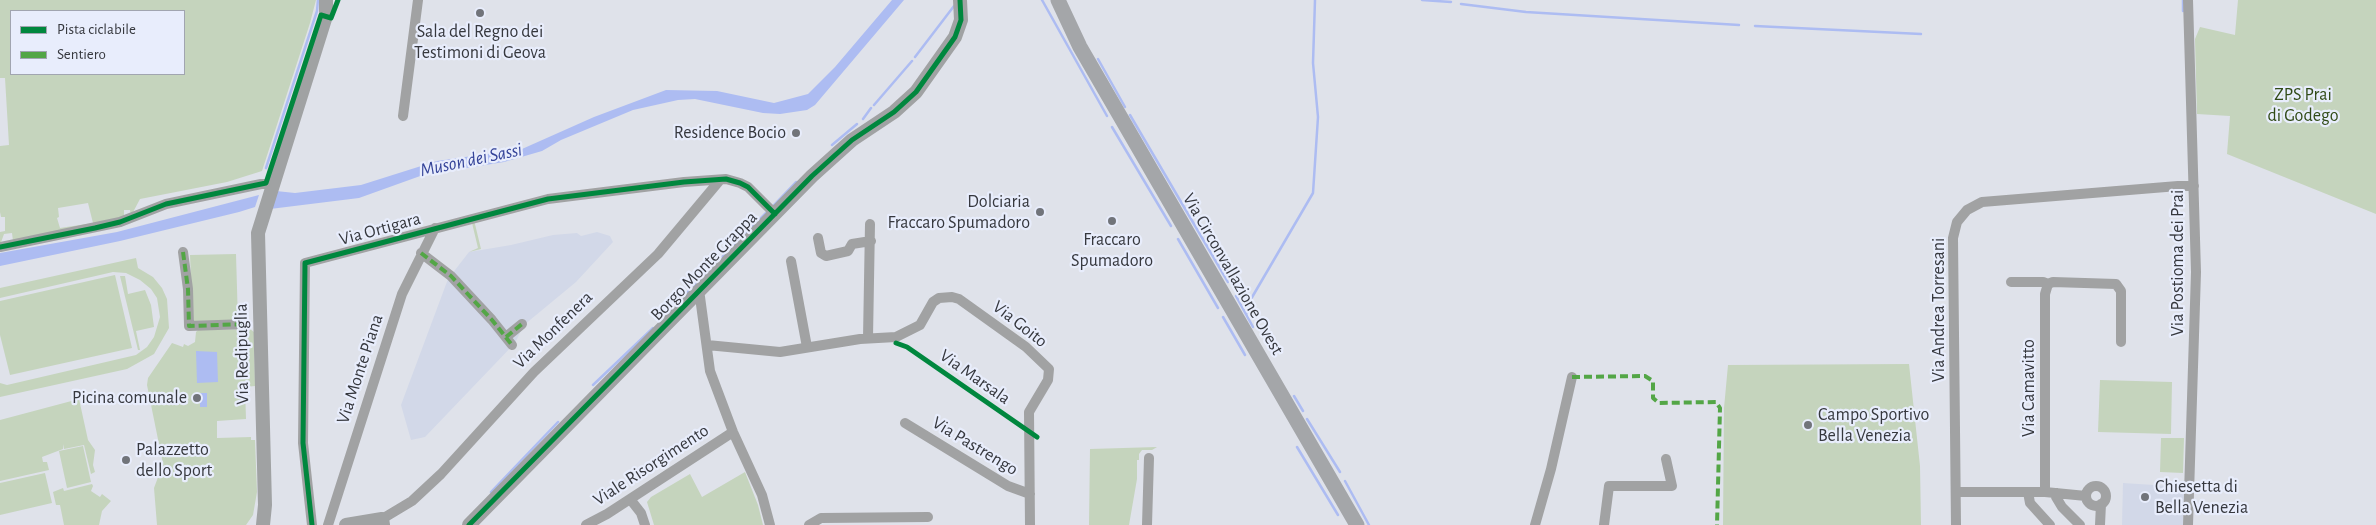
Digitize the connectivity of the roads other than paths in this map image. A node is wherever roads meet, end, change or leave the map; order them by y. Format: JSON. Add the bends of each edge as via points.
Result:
{"nodes":[{"id":1,"x":418,"y":0,"type":"edge"},
{"id":2,"x":960,"y":0,"type":"edge"},
{"id":3,"x":1050,"y":0,"type":"edge"},
{"id":4,"x":1058,"y":0,"type":"edge"},
{"id":5,"x":2188,"y":0,"type":"edge"},
{"id":6,"x":329,"y":4,"type":"edge"},
{"id":7,"x":1077,"y":41,"type":"junction"},
{"id":8,"x":404,"y":116,"type":"dead end"},
{"id":9,"x":720,"y":180,"type":"junction"},
{"id":10,"x":2194,"y":186,"type":"junction"},
{"id":11,"x":271,"y":187,"type":"junction"},
{"id":12,"x":775,"y":214,"type":"junction"},
{"id":13,"x":870,"y":224,"type":"dead end"},
{"id":14,"x":435,"y":228,"type":"junction"},
{"id":15,"x":818,"y":238,"type":"dead end"},
{"id":16,"x":871,"y":241,"type":"junction"},
{"id":17,"x":0,"y":247,"type":"edge"},
{"id":18,"x":184,"y":252,"type":"dead end"},
{"id":19,"x":421,"y":253,"type":"junction"},
{"id":20,"x":791,"y":261,"type":"dead end"},
{"id":21,"x":2011,"y":282,"type":"dead end"},
{"id":22,"x":2048,"y":284,"type":"junction"},
{"id":23,"x":697,"y":293,"type":"junction"},
{"id":24,"x":247,"y":324,"type":"dead end"},
{"id":25,"x":522,"y":324,"type":"dead end"},
{"id":26,"x":868,"y":338,"type":"junction"},
{"id":27,"x":2122,"y":342,"type":"dead end"},
{"id":28,"x":707,"y":345,"type":"junction"},
{"id":29,"x":807,"y":347,"type":"junction"},
{"id":30,"x":1572,"y":377,"type":"dead end"},
{"id":31,"x":904,"y":423,"type":"dead end"},
{"id":32,"x":733,"y":432,"type":"junction"},
{"id":33,"x":1149,"y":458,"type":"dead end"},
{"id":34,"x":1666,"y":459,"type":"dead end"},
{"id":35,"x":1956,"y":492,"type":"junction"},
{"id":36,"x":2028,"y":492,"type":"junction"},
{"id":37,"x":2045,"y":492,"type":"junction"},
{"id":38,"x":2056,"y":493,"type":"junction"},
{"id":39,"x":1030,"y":494,"type":"junction"},
{"id":40,"x":2086,"y":496,"type":"junction"},
{"id":41,"x":630,"y":499,"type":"junction"},
{"id":42,"x":2100,"y":504,"type":"junction"},
{"id":43,"x":928,"y":517,"type":"dead end"},
{"id":44,"x":883,"y":521,"type":"edge"},
{"id":45,"x":382,"y":522,"type":"edge"},
{"id":46,"x":263,"y":525,"type":"edge"},
{"id":47,"x":312,"y":525,"type":"edge"},
{"id":48,"x":328,"y":525,"type":"edge"},
{"id":49,"x":346,"y":525,"type":"edge"},
{"id":50,"x":469,"y":525,"type":"edge"},
{"id":51,"x":586,"y":525,"type":"edge"},
{"id":52,"x":645,"y":525,"type":"edge"},
{"id":53,"x":770,"y":525,"type":"edge"},
{"id":54,"x":809,"y":525,"type":"edge"},
{"id":55,"x":1030,"y":525,"type":"edge"},
{"id":56,"x":1147,"y":525,"type":"edge"},
{"id":57,"x":1357,"y":525,"type":"edge"},
{"id":58,"x":1535,"y":525,"type":"edge"},
{"id":59,"x":1604,"y":525,"type":"edge"},
{"id":60,"x":1956,"y":525,"type":"edge"},
{"id":61,"x":2050,"y":525,"type":"edge"},
{"id":62,"x":2080,"y":525,"type":"edge"},
{"id":63,"x":2100,"y":525,"type":"edge"},
{"id":64,"x":2188,"y":525,"type":"edge"}],
"edges":[{"from":1,"to":8,"type":"street"},
{"from":2,"to":12,"type":"street","name":"Borgo Monte Grappa","via":[[961,20],[955,37],[916,92],[841,150]]},
{"from":3,"to":7,"type":"main road","name":"Via Circonvallazione Ovest"},
{"from":4,"to":7,"type":"main road","name":"Via Circonvallazione Ovest"},
{"from":5,"to":10,"type":"street","name":"Via Postioma dei Prai"},
{"from":6,"to":11,"type":"street","name":"Via Redipuglia"},
{"from":7,"to":57,"type":"main road","name":"Via Circonvallazione Ovest"},
{"from":9,"to":12,"type":"street","via":[[744,185]]},
{"from":9,"to":14,"type":"street","name":"Via Ortigara","via":[[548,199]]},
{"from":9,"to":45,"type":"street","name":"Via Monfenera","via":[[658,254],[534,372],[441,474],[412,501]]},
{"from":10,"to":35,"type":"street","name":"Via Andrea Torresani","via":[[1982,202],[1967,210],[1957,222],[1954,238]]},
{"from":10,"to":64,"type":"street","name":"Via Postioma dei Prai","via":[[2195,343]]},
{"from":11,"to":17,"type":"street","via":[[261,184],[166,204],[131,218],[78,232]]},
{"from":11,"to":46,"type":"street","name":"Via Redipuglia","via":[[258,233]]},
{"from":12,"to":23,"type":"street","name":"Borgo Monte Grappa"},
{"from":13,"to":16,"type":"street"},
{"from":14,"to":19,"type":"street","name":"Via Monte Piana"},
{"from":14,"to":47,"type":"street","name":"Via Ortigara","via":[[305,264],[303,443]]},
{"from":15,"to":16,"type":"street","via":[[821,253],[826,256],[848,251],[852,244]]},
{"from":16,"to":26,"type":"street"},
{"from":18,"to":24,"type":"street","via":[[189,326]]},
{"from":19,"to":25,"type":"street","via":[[451,276],[509,341]]},
{"from":19,"to":48,"type":"street","name":"Via Monte Piana","via":[[390,328]]},
{"from":20,"to":29,"type":"street"},
{"from":21,"to":22,"type":"street"},
{"from":22,"to":27,"type":"street","via":[[2116,284],[2121,291]]},
{"from":22,"to":37,"type":"street","name":"Via Camavitto","via":[[2045,294]]},
{"from":23,"to":28,"type":"street"},
{"from":23,"to":50,"type":"street","name":"Borgo Monte Grappa"},
{"from":26,"to":29,"type":"street"},
{"from":26,"to":39,"type":"street","name":"Via Goito","via":[[890,338],[916,328],[933,302],[952,297],[1001,328],[1047,366],[1050,372],[1048,380],[1029,412]]},
{"from":28,"to":29,"type":"street","via":[[780,352]]},
{"from":28,"to":32,"type":"street","via":[[710,371]]},
{"from":30,"to":58,"type":"street"},
{"from":31,"to":39,"type":"street","name":"Via Pastrengo","via":[[1008,486]]},
{"from":32,"to":41,"type":"street","name":"Viale Risorgimento"},
{"from":32,"to":53,"type":"street","via":[[762,495]]},
{"from":33,"to":56,"type":"street"},
{"from":34,"to":59,"type":"street","via":[[1672,486],[1609,486]]},
{"from":35,"to":36,"type":"street"},
{"from":35,"to":60,"type":"street","name":"Via Andrea Torresani"},
{"from":36,"to":37,"type":"street"},
{"from":36,"to":61,"type":"street","via":[[2030,503]]},
{"from":37,"to":38,"type":"street"},
{"from":38,"to":40,"type":"street"},
{"from":38,"to":62,"type":"street","via":[[2062,506]]},
{"from":39,"to":55,"type":"street","name":"Via Goito"},
{"from":40,"to":42,"type":"street","via":[[2090,503]]},
{"from":40,"to":42,"type":"street","via":[[2090,488],[2101,488],[2105,497]]},
{"from":41,"to":51,"type":"street","name":"Viale Risorgimento"},
{"from":41,"to":52,"type":"street","via":[[641,513]]},
{"from":42,"to":63,"type":"street"},
{"from":43,"to":44,"type":"street"},
{"from":44,"to":54,"type":"street","via":[[821,518]]},
{"from":45,"to":49,"type":"street","name":"Via Monfenera"}]}
